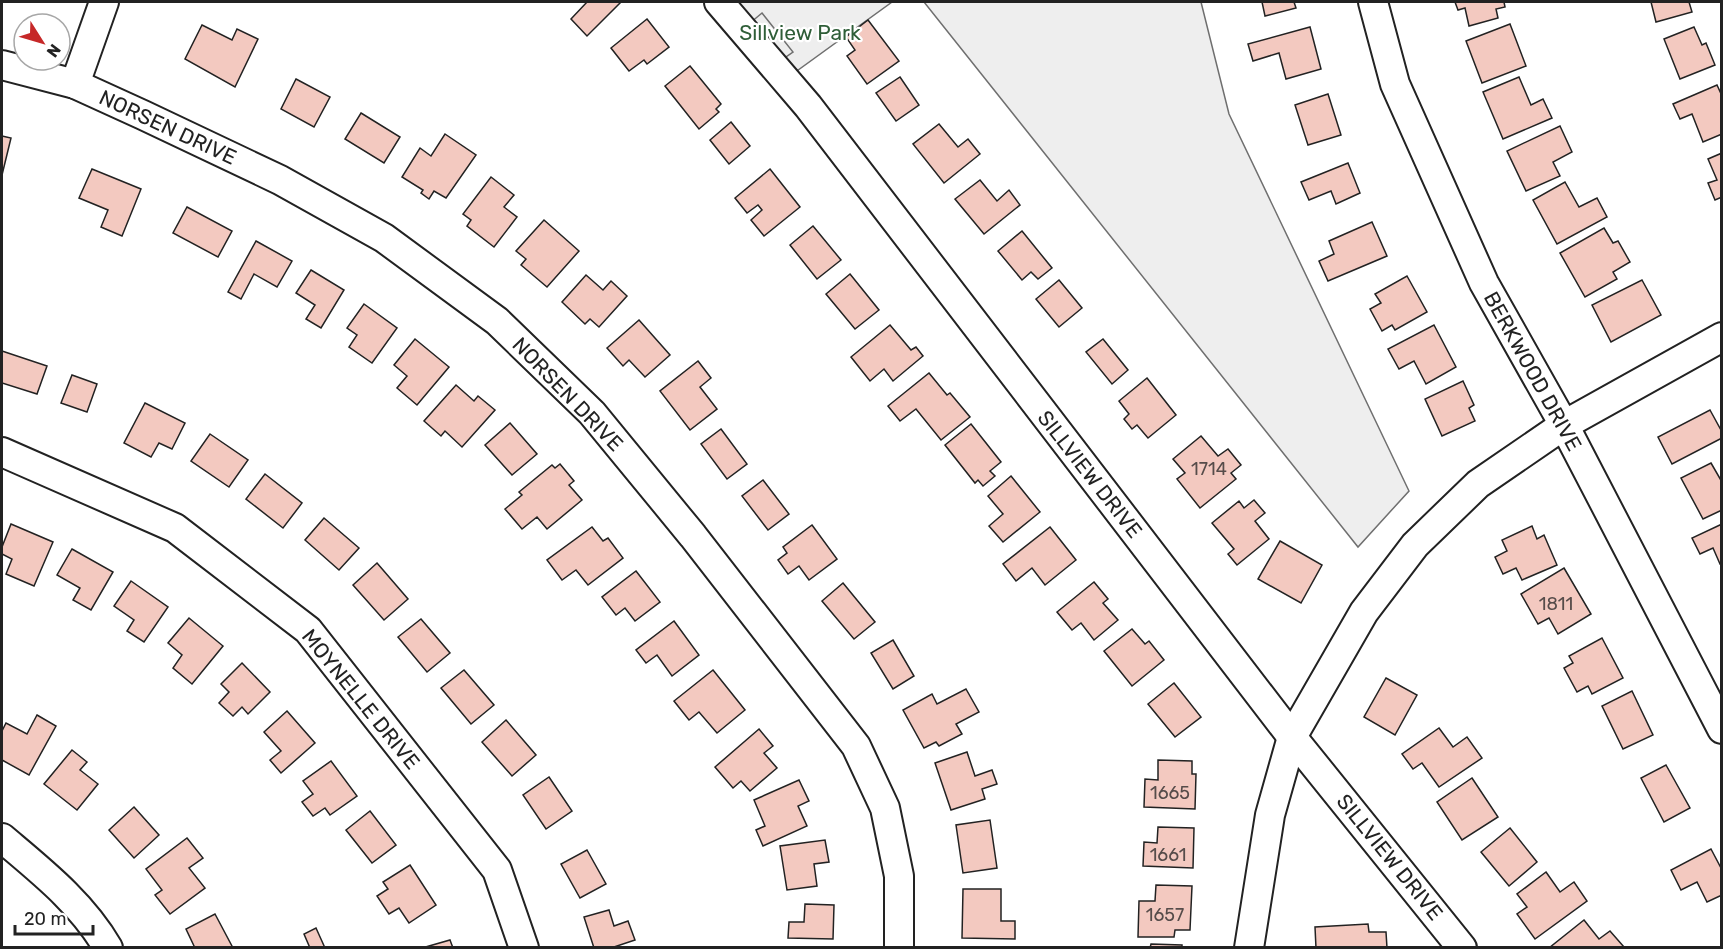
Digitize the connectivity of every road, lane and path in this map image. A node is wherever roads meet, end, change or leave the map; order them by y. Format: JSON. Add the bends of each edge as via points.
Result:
{"nodes":[{"id":1,"x":104,"y":2,"type":"edge"},
{"id":2,"x":719,"y":2,"type":"edge"},
{"id":3,"x":1373,"y":2,"type":"edge"},
{"id":4,"x":2,"y":65,"type":"edge"},
{"id":5,"x":75,"y":84,"type":"junction"},
{"id":6,"x":1722,"y":337,"type":"edge"},
{"id":7,"x":1564,"y":425,"type":"junction"},
{"id":8,"x":2,"y":452,"type":"edge"},
{"id":9,"x":1722,"y":729,"type":"edge"},
{"id":10,"x":1292,"y":736,"type":"junction"},
{"id":11,"x":2,"y":838,"type":"edge"},
{"id":12,"x":108,"y":948,"type":"edge"},
{"id":13,"x":524,"y":948,"type":"edge"},
{"id":14,"x":899,"y":948,"type":"edge"},
{"id":15,"x":1249,"y":948,"type":"edge"},
{"id":16,"x":1462,"y":948,"type":"edge"}],
"edges":[{"from":1,"to":5,"type":"street"},
{"from":2,"to":10,"type":"street","name":"SILLVIEW DRIVE","via":[[808,106]]},
{"from":3,"to":7,"type":"street","name":"BERKWOOD DRIVE","via":[[1395,84],[1484,283]]},
{"from":4,"to":5,"type":"street","name":"NORSEN DRIVE"},
{"from":5,"to":14,"type":"street","name":"NORSEN DRIVE","via":[[280,180],[384,238],[497,321],[592,413],[856,746],[885,808],[899,876]]},
{"from":6,"to":7,"type":"street"},
{"from":7,"to":9,"type":"street","name":"BERKWOOD DRIVE"},
{"from":7,"to":10,"type":"street","via":[[1478,484],[1415,545],[1364,612]]},
{"from":8,"to":13,"type":"street","name":"MOYNELLE DRIVE","via":[[175,528],[308,630],[497,870]]},
{"from":10,"to":15,"type":"street","via":[[1270,815]]},
{"from":10,"to":16,"type":"street","name":"SILLVIEW DRIVE"},
{"from":11,"to":12,"type":"street","via":[[54,881],[96,926]]}]}
